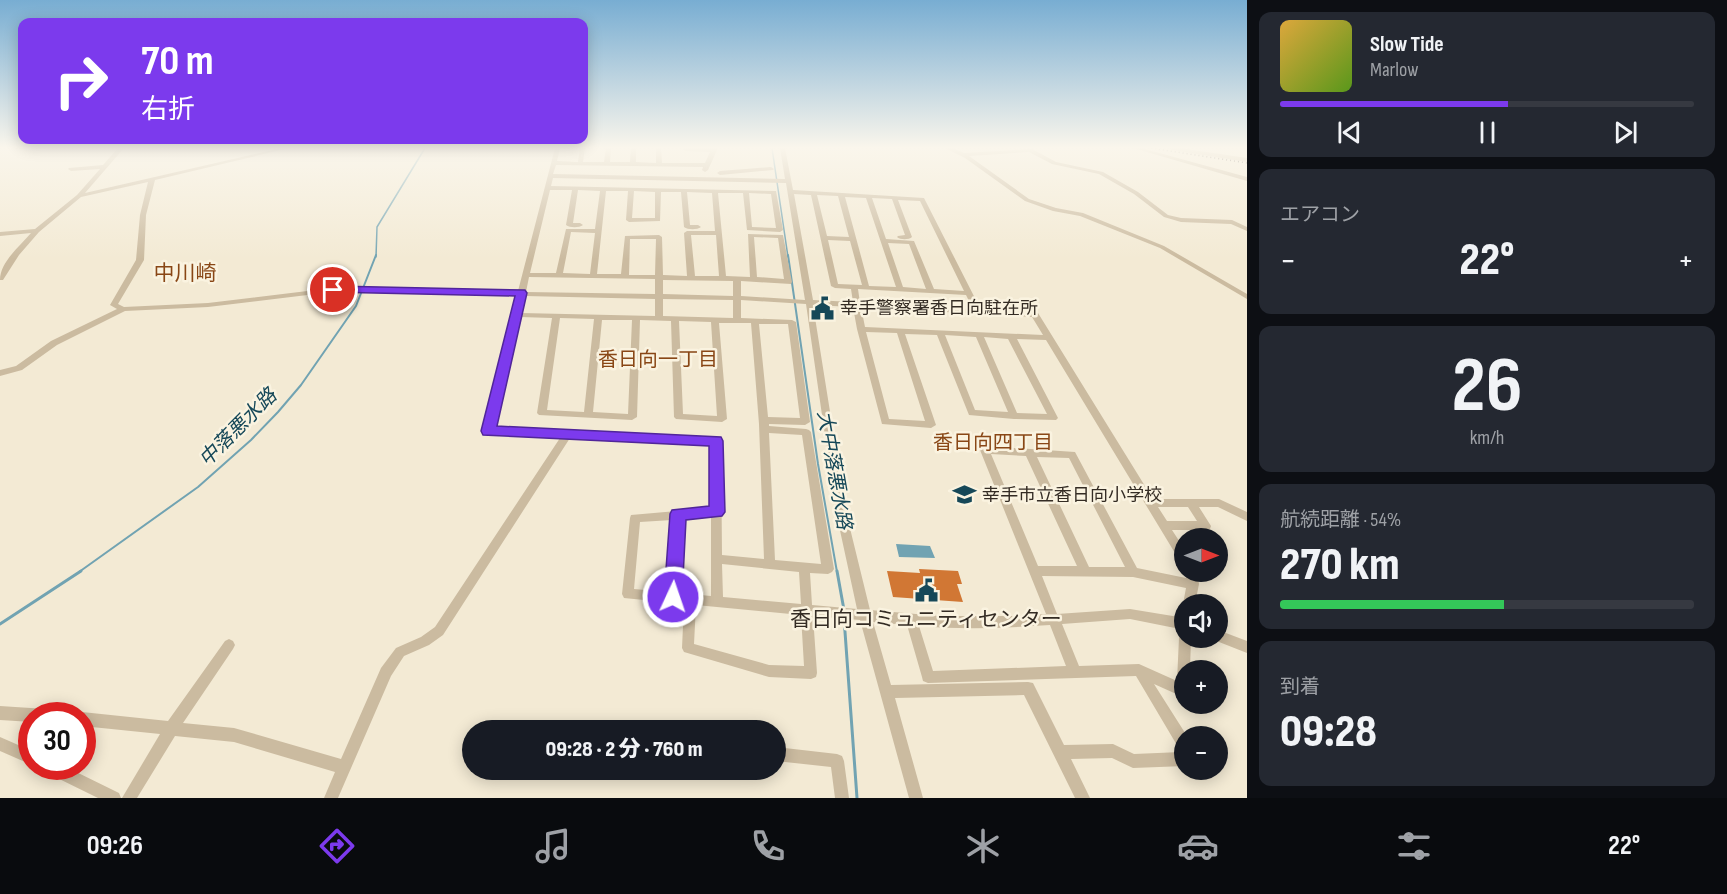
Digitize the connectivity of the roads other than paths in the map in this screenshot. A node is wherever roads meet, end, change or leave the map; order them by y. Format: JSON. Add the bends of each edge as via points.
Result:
{"nodes":[{"id":1,"x":88,"y":185,"type":"edge"},
{"id":2,"x":125,"y":185,"type":"edge"},
{"id":3,"x":150,"y":185,"type":"edge"},
{"id":4,"x":645,"y":185,"type":"edge"},
{"id":5,"x":730,"y":185,"type":"edge"},
{"id":6,"x":786,"y":185,"type":"edge"},
{"id":7,"x":1006,"y":185,"type":"edge"},
{"id":8,"x":1122,"y":185,"type":"edge"},
{"id":9,"x":547,"y":188,"type":"joint"},
{"id":10,"x":575,"y":188,"type":"junction"},
{"id":11,"x":603,"y":189,"type":"junction"},
{"id":12,"x":631,"y":189,"type":"junction"},
{"id":13,"x":645,"y":190,"type":"junction"},
{"id":14,"x":658,"y":190,"type":"junction"},
{"id":15,"x":684,"y":190,"type":"junction"},
{"id":16,"x":716,"y":191,"type":"junction"},
{"id":17,"x":730,"y":191,"type":"junction"},
{"id":18,"x":746,"y":192,"type":"junction"},
{"id":19,"x":791,"y":192,"type":"junction"},
{"id":20,"x":814,"y":194,"type":"junction"},
{"id":21,"x":841,"y":195,"type":"junction"},
{"id":22,"x":79,"y":196,"type":"junction"},
{"id":23,"x":868,"y":196,"type":"junction"},
{"id":24,"x":894,"y":197,"type":"junction"},
{"id":25,"x":598,"y":228,"type":"junction"},
{"id":26,"x":1247,"y":228,"type":"edge"},
{"id":27,"x":719,"y":230,"type":"junction"},
{"id":28,"x":37,"y":231,"type":"junction"},
{"id":29,"x":0,"y":234,"type":"edge"},
{"id":30,"x":824,"y":235,"type":"junction"},
{"id":31,"x":853,"y":236,"type":"junction"},
{"id":32,"x":883,"y":238,"type":"junction"},
{"id":33,"x":526,"y":275,"type":"junction"},
{"id":34,"x":559,"y":275,"type":"junction"},
{"id":35,"x":593,"y":276,"type":"junction"},
{"id":36,"x":625,"y":276,"type":"junction"},
{"id":37,"x":658,"y":277,"type":"junction"},
{"id":38,"x":691,"y":277,"type":"junction"},
{"id":39,"x":0,"y":278,"type":"edge"},
{"id":40,"x":723,"y":278,"type":"junction"},
{"id":41,"x":737,"y":279,"type":"junction"},
{"id":42,"x":754,"y":279,"type":"junction"},
{"id":43,"x":854,"y":287,"type":"junction"},
{"id":44,"x":866,"y":287,"type":"junction"},
{"id":45,"x":900,"y":289,"type":"junction"},
{"id":46,"x":931,"y":291,"type":"junction"},
{"id":47,"x":521,"y":293,"type":"junction"},
{"id":48,"x":968,"y":293,"type":"junction"},
{"id":49,"x":658,"y":296,"type":"junction"},
{"id":50,"x":1247,"y":297,"type":"edge"},
{"id":51,"x":737,"y":298,"type":"junction"},
{"id":52,"x":799,"y":301,"type":"junction"},
{"id":53,"x":859,"y":305,"type":"junction"},
{"id":54,"x":123,"y":309,"type":"junction"},
{"id":55,"x":978,"y":312,"type":"junction"},
{"id":56,"x":516,"y":315,"type":"junction"},
{"id":57,"x":556,"y":316,"type":"junction"},
{"id":58,"x":598,"y":317,"type":"junction"},
{"id":59,"x":636,"y":318,"type":"junction"},
{"id":60,"x":658,"y":318,"type":"junction"},
{"id":61,"x":675,"y":319,"type":"junction"},
{"id":62,"x":715,"y":319,"type":"junction"},
{"id":63,"x":737,"y":320,"type":"junction"},
{"id":64,"x":755,"y":320,"type":"junction"},
{"id":65,"x":861,"y":329,"type":"junction"},
{"id":66,"x":900,"y":331,"type":"junction"},
{"id":67,"x":940,"y":333,"type":"junction"},
{"id":68,"x":979,"y":334,"type":"junction"},
{"id":69,"x":1011,"y":336,"type":"junction"},
{"id":70,"x":1050,"y":338,"type":"junction"},
{"id":71,"x":0,"y":374,"type":"edge"},
{"id":72,"x":588,"y":415,"type":"junction"},
{"id":73,"x":1014,"y":416,"type":"junction"},
{"id":74,"x":764,"y":425,"type":"junction"},
{"id":75,"x":567,"y":435,"type":"junction"},
{"id":76,"x":1030,"y":453,"type":"junction"},
{"id":77,"x":1150,"y":503,"type":"junction"},
{"id":78,"x":1191,"y":503,"type":"junction"},
{"id":79,"x":717,"y":512,"type":"junction"},
{"id":80,"x":678,"y":514,"type":"junction"},
{"id":81,"x":1247,"y":517,"type":"edge"},
{"id":82,"x":1164,"y":525,"type":"junction"},
{"id":83,"x":1174,"y":542,"type":"edge"},
{"id":84,"x":717,"y":559,"type":"junction"},
{"id":85,"x":770,"y":565,"type":"junction"},
{"id":86,"x":804,"y":567,"type":"junction"},
{"id":87,"x":1034,"y":570,"type":"junction"},
{"id":88,"x":1085,"y":571,"type":"junction"},
{"id":89,"x":1133,"y":572,"type":"junction"},
{"id":90,"x":1193,"y":584,"type":"joint"},
{"id":91,"x":1191,"y":594,"type":"edge"},
{"id":92,"x":673,"y":597,"type":"junction"},
{"id":93,"x":690,"y":599,"type":"junction"},
{"id":94,"x":717,"y":602,"type":"junction"},
{"id":95,"x":808,"y":610,"type":"junction"},
{"id":96,"x":865,"y":616,"type":"junction"},
{"id":97,"x":1053,"y":619,"type":"junction"},
{"id":98,"x":912,"y":621,"type":"junction"},
{"id":99,"x":1174,"y":622,"type":"edge"},
{"id":100,"x":1228,"y":640,"type":"edge"},
{"id":101,"x":229,"y":645,"type":"dead end"},
{"id":102,"x":1247,"y":647,"type":"edge"},
{"id":103,"x":1185,"y":648,"type":"edge"},
{"id":104,"x":1139,"y":670,"type":"junction"},
{"id":105,"x":1075,"y":672,"type":"junction"},
{"id":106,"x":886,"y":692,"type":"junction"},
{"id":107,"x":0,"y":713,"type":"edge"},
{"id":108,"x":18,"y":714,"type":"edge"},
{"id":109,"x":96,"y":721,"type":"edge"},
{"id":110,"x":171,"y":729,"type":"junction"},
{"id":111,"x":1174,"y":729,"type":"edge"},
{"id":112,"x":0,"y":744,"type":"edge"},
{"id":113,"x":18,"y":752,"type":"edge"},
{"id":114,"x":1060,"y":752,"type":"junction"},
{"id":115,"x":786,"y":755,"type":"edge"},
{"id":116,"x":1174,"y":759,"type":"edge"},
{"id":117,"x":344,"y":767,"type":"junction"},
{"id":118,"x":77,"y":780,"type":"edge"},
{"id":119,"x":114,"y":798,"type":"edge"},
{"id":120,"x":129,"y":798,"type":"edge"},
{"id":121,"x":331,"y":798,"type":"edge"},
{"id":122,"x":842,"y":798,"type":"edge"},
{"id":123,"x":916,"y":798,"type":"edge"},
{"id":124,"x":1083,"y":798,"type":"edge"}],
"edges":[{"from":1,"to":22,"type":"street"},
{"from":2,"to":22,"type":"street"},
{"from":3,"to":54,"type":"street","via":[[143,214],[140,260],[114,304]]},
{"from":4,"to":13,"type":"street"},
{"from":5,"to":17,"type":"street"},
{"from":6,"to":19,"type":"street"},
{"from":7,"to":50,"type":"street","via":[[1027,200],[1081,214],[1162,247]]},
{"from":8,"to":26,"type":"street","via":[[1166,216],[1232,222]]},
{"from":9,"to":10,"type":"street"},
{"from":9,"to":33,"type":"street"},
{"from":10,"to":11,"type":"street"},
{"from":10,"to":25,"type":"street","via":[[569,225]]},
{"from":11,"to":12,"type":"street"},
{"from":11,"to":25,"type":"street"},
{"from":12,"to":13,"type":"street"},
{"from":12,"to":14,"type":"street","via":[[629,220],[658,220]]},
{"from":13,"to":14,"type":"street"},
{"from":14,"to":15,"type":"street"},
{"from":15,"to":16,"type":"street"},
{"from":15,"to":27,"type":"street","via":[[687,227]]},
{"from":16,"to":17,"type":"street"},
{"from":16,"to":27,"type":"street"},
{"from":17,"to":18,"type":"street"},
{"from":18,"to":18,"type":"street","via":[[774,192],[780,230],[749,229]]},
{"from":19,"to":20,"type":"street"},
{"from":19,"to":52,"type":"street"},
{"from":20,"to":21,"type":"street"},
{"from":20,"to":30,"type":"street"},
{"from":21,"to":23,"type":"street"},
{"from":21,"to":31,"type":"street"},
{"from":22,"to":28,"type":"street"},
{"from":23,"to":24,"type":"street"},
{"from":23,"to":32,"type":"street"},
{"from":24,"to":32,"type":"street","via":[[909,237]]},
{"from":24,"to":48,"type":"street","via":[[921,199]]},
{"from":25,"to":34,"type":"street","via":[[568,230]]},
{"from":25,"to":35,"type":"street"},
{"from":27,"to":38,"type":"street","via":[[687,233]]},
{"from":27,"to":40,"type":"street"},
{"from":28,"to":29,"type":"street"},
{"from":28,"to":39,"type":"street"},
{"from":30,"to":31,"type":"street"},
{"from":30,"to":43,"type":"street","via":[[835,286]]},
{"from":31,"to":44,"type":"street"},
{"from":32,"to":45,"type":"street"},
{"from":32,"to":46,"type":"street","via":[[912,242]]},
{"from":33,"to":34,"type":"street"},
{"from":33,"to":47,"type":"street"},
{"from":34,"to":35,"type":"street"},
{"from":35,"to":36,"type":"street"},
{"from":36,"to":37,"type":"street"},
{"from":36,"to":37,"type":"street","via":[[627,237],[659,237]]},
{"from":37,"to":38,"type":"street"},
{"from":37,"to":49,"type":"street"},
{"from":38,"to":40,"type":"street"},
{"from":40,"to":41,"type":"street"},
{"from":41,"to":42,"type":"street"},
{"from":41,"to":51,"type":"street"},
{"from":42,"to":42,"type":"street","via":[[750,235],[781,236],[788,282]]},
{"from":43,"to":44,"type":"street"},
{"from":43,"to":53,"type":"street"},
{"from":44,"to":45,"type":"street"},
{"from":45,"to":46,"type":"street"},
{"from":46,"to":48,"type":"street"},
{"from":47,"to":49,"type":"street"},
{"from":47,"to":54,"type":"street","via":[[333,290],[208,305]]},
{"from":47,"to":56,"type":"street"},
{"from":48,"to":55,"type":"street"},
{"from":49,"to":51,"type":"street"},
{"from":49,"to":60,"type":"street"},
{"from":51,"to":52,"type":"street"},
{"from":51,"to":63,"type":"street"},
{"from":52,"to":53,"type":"street"},
{"from":52,"to":96,"type":"street","via":[[817,348],[841,512]]},
{"from":53,"to":55,"type":"street"},
{"from":53,"to":65,"type":"street"},
{"from":54,"to":71,"type":"street","via":[[54,343],[19,368]]},
{"from":55,"to":70,"type":"street","via":[[1035,315]]},
{"from":56,"to":57,"type":"street"},
{"from":56,"to":75,"type":"street","via":[[488,431]]},
{"from":57,"to":58,"type":"street"},
{"from":57,"to":72,"type":"street","via":[[542,413]]},
{"from":58,"to":59,"type":"street"},
{"from":58,"to":72,"type":"street"},
{"from":59,"to":60,"type":"street"},
{"from":59,"to":72,"type":"street","via":[[632,417]]},
{"from":60,"to":61,"type":"street"},
{"from":61,"to":62,"type":"street"},
{"from":61,"to":62,"type":"street","via":[[679,417],[722,419]]},
{"from":62,"to":63,"type":"street"},
{"from":63,"to":64,"type":"street"},
{"from":64,"to":74,"type":"street"},
{"from":64,"to":74,"type":"street","via":[[792,322],[805,422]]},
{"from":65,"to":66,"type":"street"},
{"from":65,"to":66,"type":"street","via":[[885,422],[931,425]]},
{"from":66,"to":67,"type":"street"},
{"from":67,"to":68,"type":"street"},
{"from":67,"to":73,"type":"street","via":[[972,413]]},
{"from":68,"to":69,"type":"street"},
{"from":68,"to":73,"type":"street"},
{"from":69,"to":70,"type":"street"},
{"from":69,"to":73,"type":"street","via":[[1053,418]]},
{"from":70,"to":77,"type":"street"},
{"from":74,"to":85,"type":"street"},
{"from":74,"to":86,"type":"street","via":[[806,432],[828,569]]},
{"from":75,"to":79,"type":"street","via":[[716,441]]},
{"from":75,"to":117,"type":"street","via":[[439,631],[400,652],[386,672]]},
{"from":76,"to":87,"type":"street","via":[[985,450]]},
{"from":76,"to":88,"type":"street"},
{"from":76,"to":89,"type":"street","via":[[1072,455]]},
{"from":77,"to":78,"type":"street"},
{"from":77,"to":82,"type":"street"},
{"from":78,"to":81,"type":"street","via":[[1219,503]]},
{"from":78,"to":82,"type":"street","via":[[1206,526]]},
{"from":79,"to":80,"type":"street"},
{"from":79,"to":84,"type":"street"},
{"from":80,"to":92,"type":"street"},
{"from":80,"to":92,"type":"street","via":[[635,518],[628,594]]},
{"from":82,"to":83,"type":"street"},
{"from":84,"to":85,"type":"street"},
{"from":84,"to":94,"type":"street"},
{"from":85,"to":86,"type":"street"},
{"from":86,"to":95,"type":"street"},
{"from":87,"to":88,"type":"street"},
{"from":87,"to":97,"type":"street"},
{"from":88,"to":89,"type":"street"},
{"from":89,"to":90,"type":"street"},
{"from":90,"to":91,"type":"street"},
{"from":92,"to":93,"type":"street"},
{"from":93,"to":94,"type":"street"},
{"from":93,"to":95,"type":"street","via":[[688,648],[769,671],[812,674]]},
{"from":94,"to":95,"type":"street"},
{"from":95,"to":96,"type":"street"},
{"from":96,"to":98,"type":"street"},
{"from":96,"to":106,"type":"street"},
{"from":97,"to":98,"type":"street"},
{"from":97,"to":99,"type":"street","via":[[1130,614]]},
{"from":97,"to":105,"type":"street"},
{"from":98,"to":105,"type":"street","via":[[928,677]]},
{"from":100,"to":102,"type":"street"},
{"from":101,"to":110,"type":"street"},
{"from":103,"to":104,"type":"street","via":[[1183,690]]},
{"from":104,"to":105,"type":"street"},
{"from":104,"to":111,"type":"street"},
{"from":106,"to":114,"type":"street","via":[[1028,688]]},
{"from":106,"to":123,"type":"street"},
{"from":107,"to":108,"type":"street"},
{"from":109,"to":110,"type":"street"},
{"from":110,"to":117,"type":"street","via":[[234,735]]},
{"from":110,"to":120,"type":"street"},
{"from":112,"to":113,"type":"street"},
{"from":114,"to":116,"type":"street","via":[[1113,751],[1132,761]]},
{"from":114,"to":124,"type":"street"},
{"from":115,"to":122,"type":"street","via":[[837,761]]},
{"from":117,"to":121,"type":"street"},
{"from":118,"to":119,"type":"street"}]}
